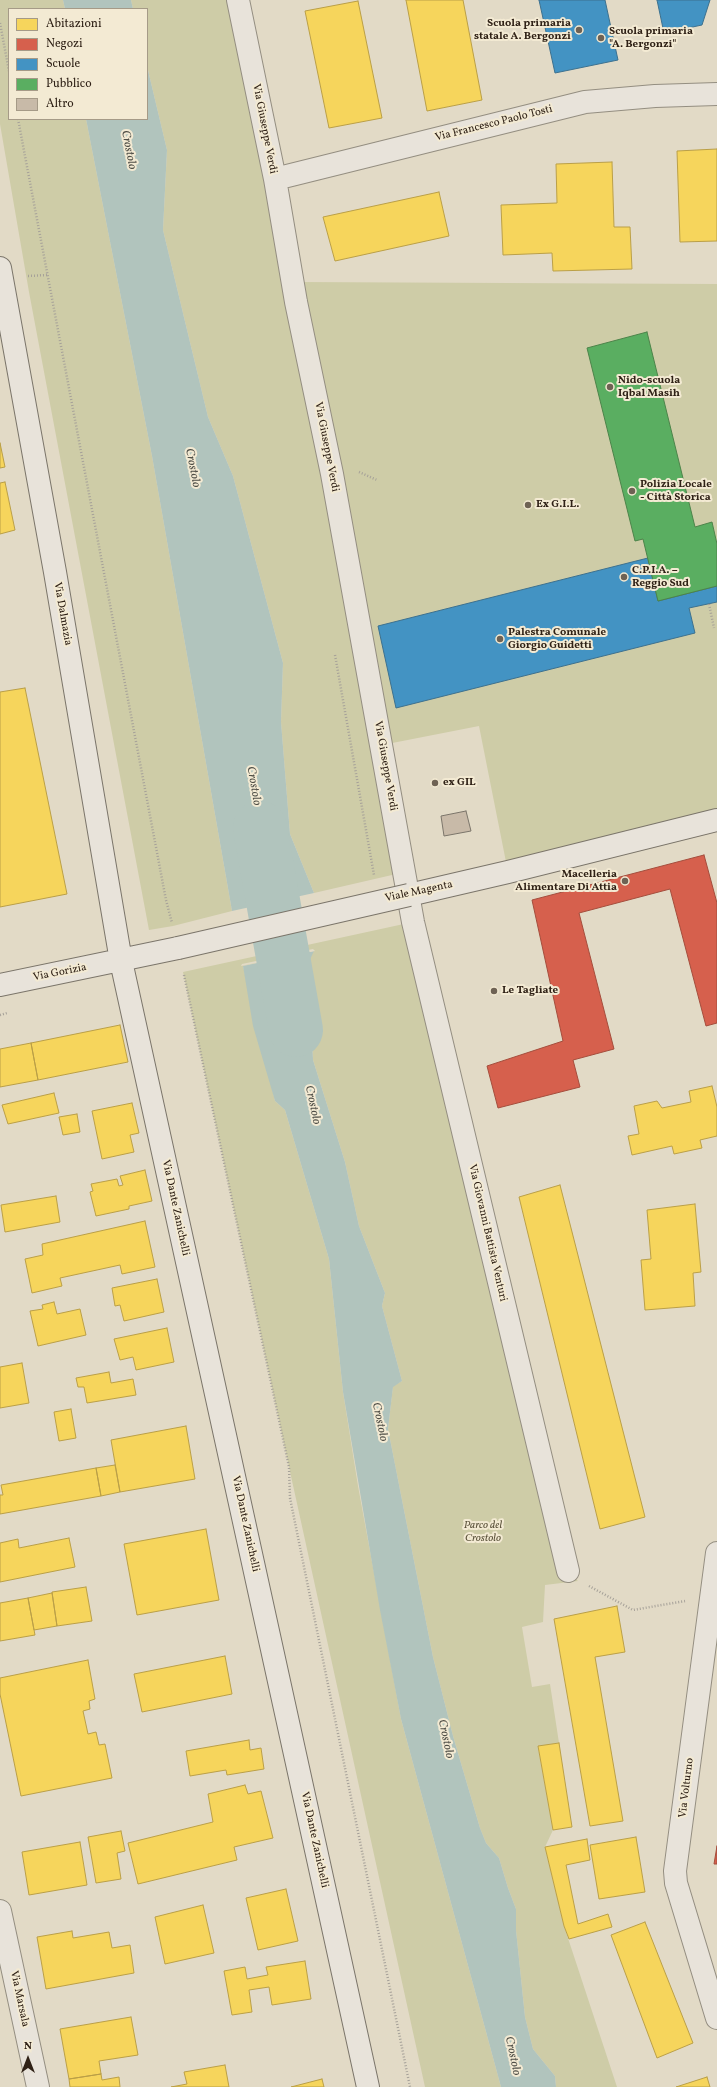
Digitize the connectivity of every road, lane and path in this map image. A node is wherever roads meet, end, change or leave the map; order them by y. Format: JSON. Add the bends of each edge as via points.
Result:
{"nodes":[{"id":1,"x":238,"y":0,"type":"edge"},
{"id":2,"x":0,"y":24,"type":"edge"},
{"id":3,"x":8,"y":66,"type":"edge"},
{"id":4,"x":717,"y":94,"type":"edge"},
{"id":5,"x":18,"y":120,"type":"edge"},
{"id":6,"x":275,"y":179,"type":"junction"},
{"id":7,"x":0,"y":268,"type":"edge"},
{"id":8,"x":2,"y":290,"type":"edge"},
{"id":9,"x":709,"y":604,"type":"dead end"},
{"id":10,"x":714,"y":628,"type":"dead end"},
{"id":11,"x":717,"y":820,"type":"edge"},
{"id":12,"x":409,"y":895,"type":"junction"},
{"id":13,"x":178,"y":948,"type":"junction"},
{"id":14,"x":121,"y":961,"type":"junction"},
{"id":15,"x":0,"y":985,"type":"edge"},
{"id":16,"x":717,"y":1553,"type":"edge"},
{"id":17,"x":568,"y":1571,"type":"joint"},
{"id":18,"x":712,"y":1596,"type":"junction"},
{"id":19,"x":0,"y":1910,"type":"edge"},
{"id":20,"x":717,"y":2018,"type":"edge"},
{"id":21,"x":38,"y":2087,"type":"edge"},
{"id":22,"x":368,"y":2087,"type":"edge"},
{"id":23,"x":410,"y":2087,"type":"edge"}],
"edges":[{"from":1,"to":6,"type":"street","name":"Via Giuseppe Verdi"},
{"from":2,"to":3,"type":"path"},
{"from":4,"to":6,"type":"street","name":"Via Francesco Paolo Tosti","via":[[585,102]]},
{"from":5,"to":13,"type":"path","via":[[166,900]]},
{"from":6,"to":12,"type":"street","name":"Via Giuseppe Verdi"},
{"from":7,"to":8,"type":"street","name":"Via Dalmazia"},
{"from":8,"to":14,"type":"street","name":"Via Dalmazia","via":[[56,580]]},
{"from":9,"to":10,"type":"path"},
{"from":11,"to":12,"type":"street","name":"Viale Magenta"},
{"from":12,"to":13,"type":"street","name":"Viale Magenta","bridge":true},
{"from":12,"to":17,"type":"street","name":"Via Giovanni Battista Venturi"},
{"from":13,"to":14,"type":"street","name":"Viale Magenta"},
{"from":13,"to":23,"type":"path","via":[[289,1467],[290,1498]]},
{"from":14,"to":15,"type":"street","name":"Via Gorizia"},
{"from":14,"to":22,"type":"street","name":"Via Dante Zanichelli"},
{"from":16,"to":18,"type":"street","name":"Via Volturno"},
{"from":17,"to":18,"type":"path","via":[[578,1581],[633,1610]]},
{"from":18,"to":20,"type":"street","name":"Via Volturno","via":[[676,1880]]},
{"from":19,"to":21,"type":"street","name":"Via Marsala"}]}
